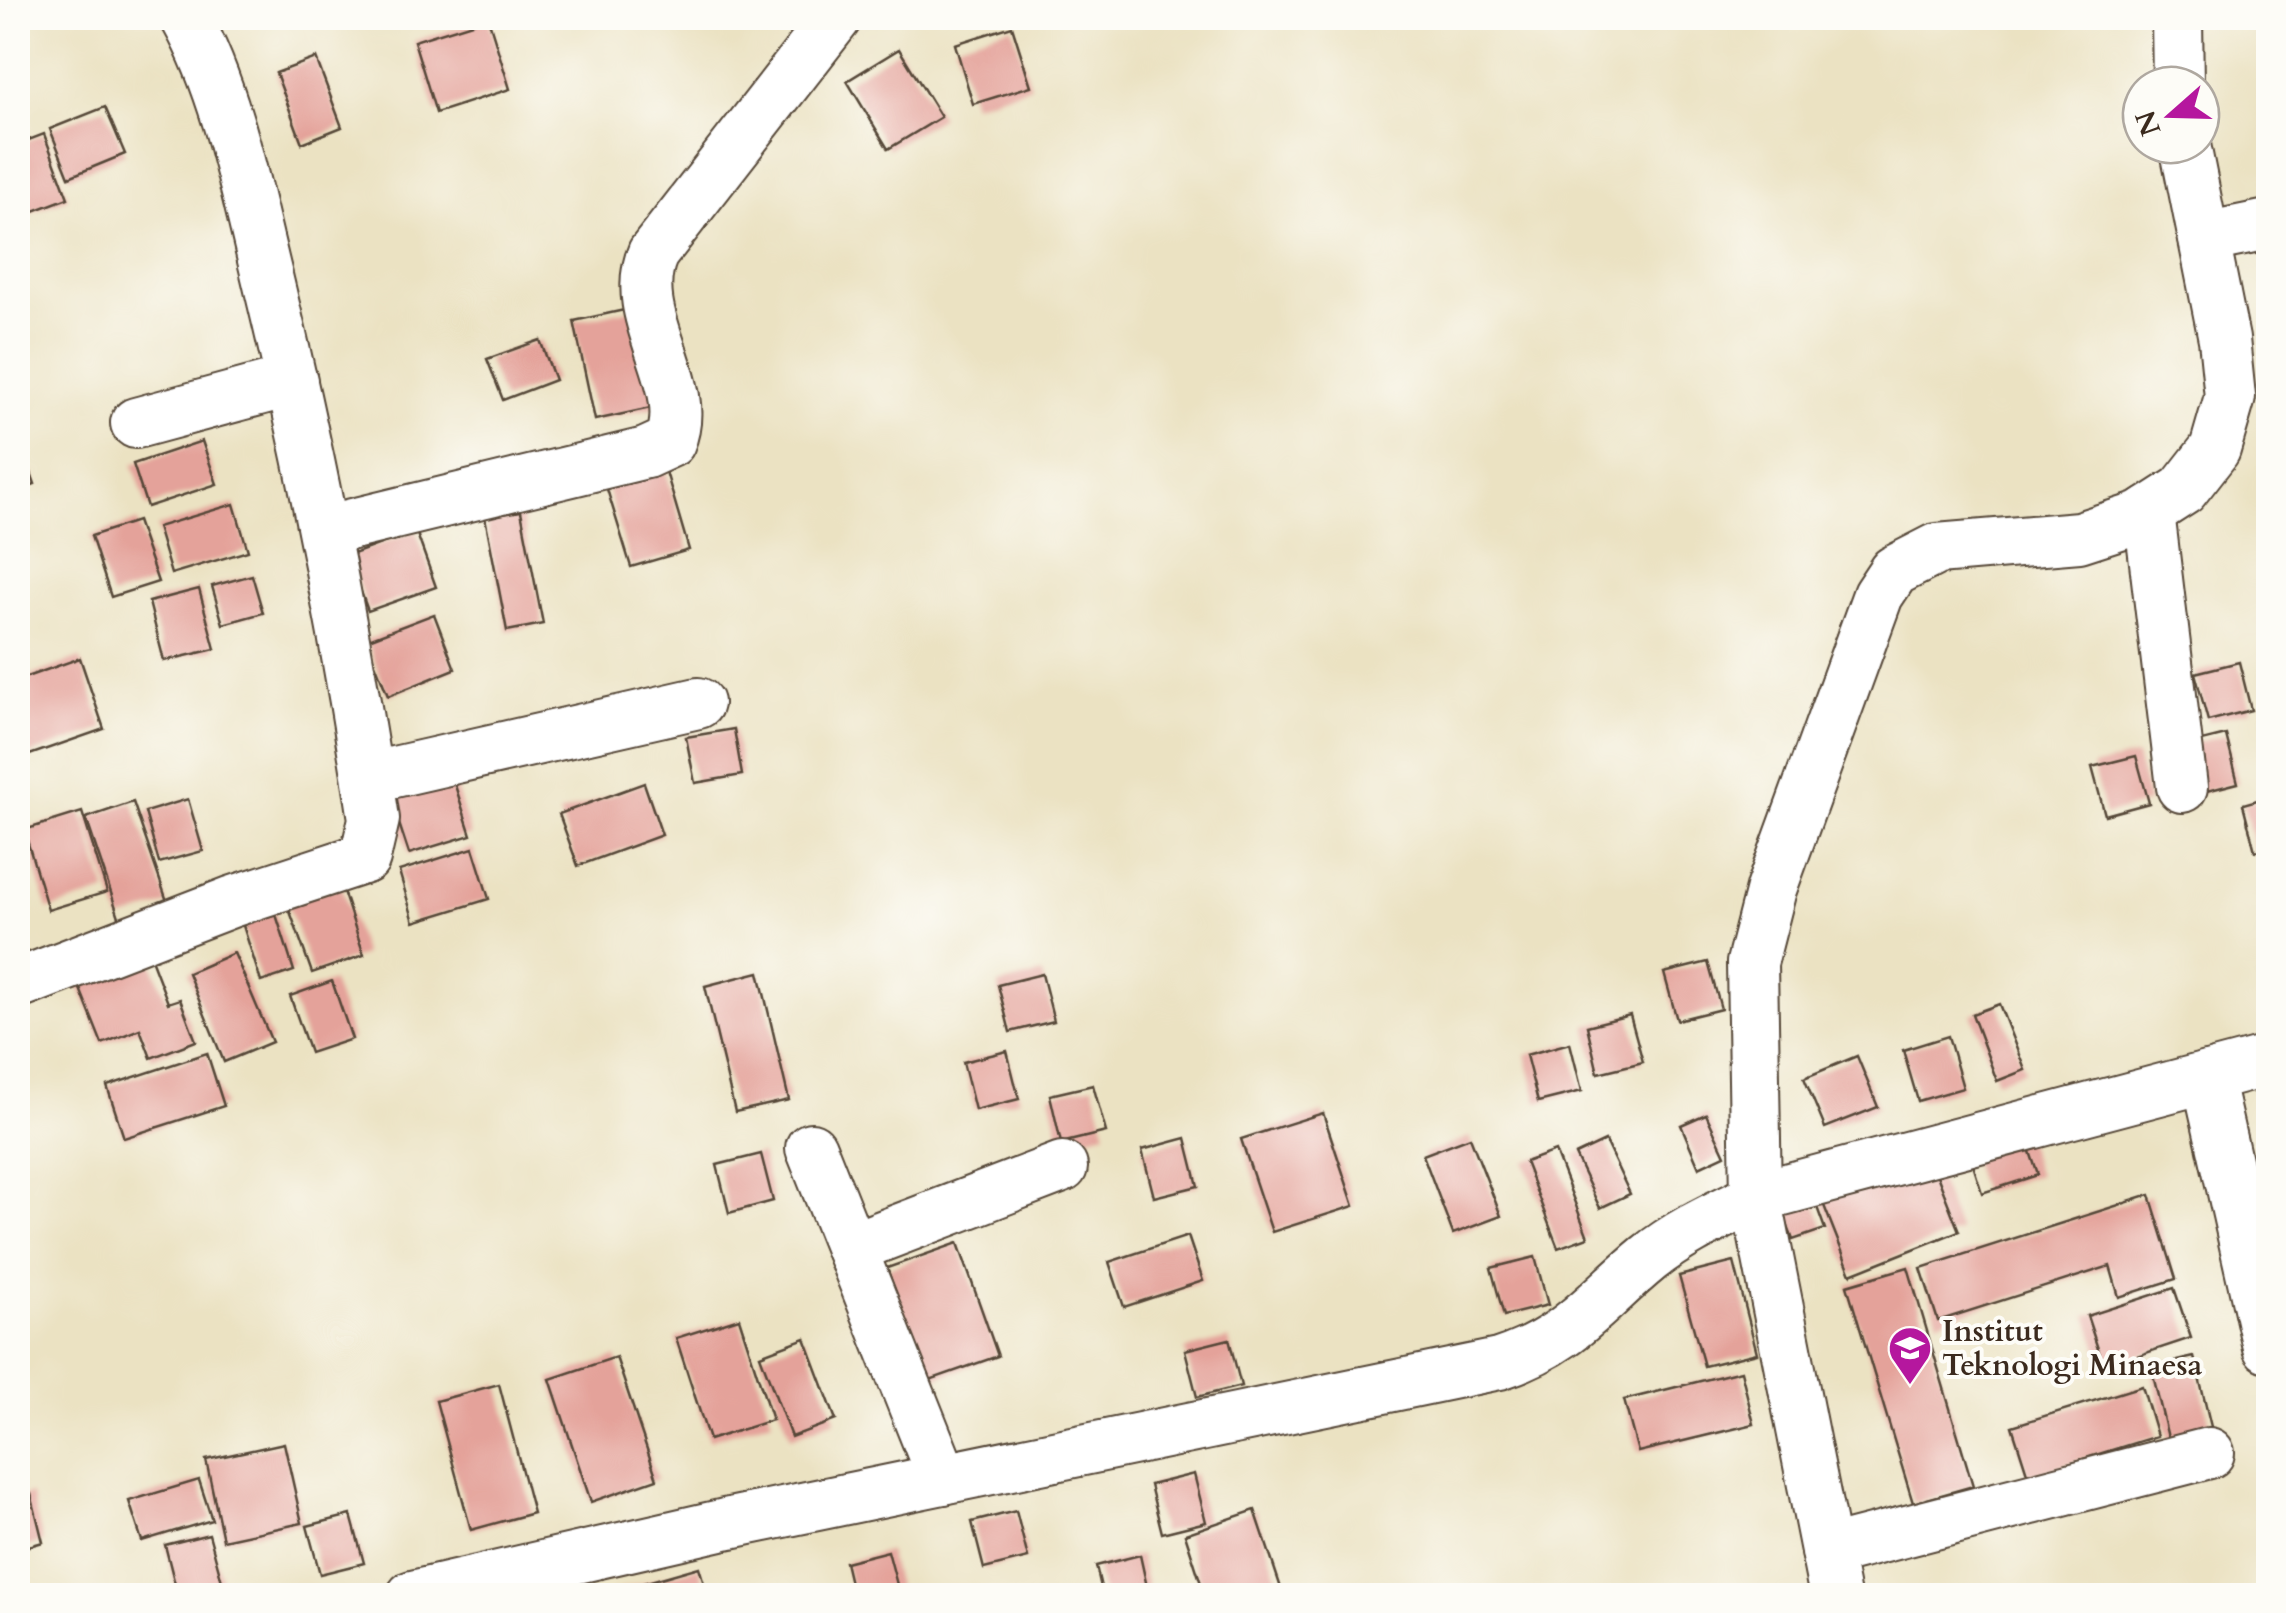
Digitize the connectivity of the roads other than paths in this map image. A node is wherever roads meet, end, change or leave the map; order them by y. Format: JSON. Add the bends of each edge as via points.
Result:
{"nodes":[{"id":1,"x":186,"y":18,"type":"edge"},
{"id":2,"x":836,"y":18,"type":"edge"},
{"id":3,"x":2177,"y":18,"type":"edge"},
{"id":4,"x":2178,"y":65,"type":"edge"},
{"id":5,"x":2188,"y":165,"type":"edge"},
{"id":6,"x":2268,"y":224,"type":"edge"},
{"id":7,"x":2204,"y":238,"type":"junction"},
{"id":8,"x":292,"y":381,"type":"junction"},
{"id":9,"x":136,"y":423,"type":"dead end"},
{"id":10,"x":2149,"y":512,"type":"junction"},
{"id":11,"x":324,"y":531,"type":"junction"},
{"id":12,"x":698,"y":703,"type":"dead end"},
{"id":13,"x":368,"y":778,"type":"junction"},
{"id":14,"x":2182,"y":787,"type":"dead end"},
{"id":15,"x":18,"y":984,"type":"edge"},
{"id":16,"x":2268,"y":1061,"type":"edge"},
{"id":17,"x":2207,"y":1076,"type":"junction"},
{"id":18,"x":811,"y":1148,"type":"dead end"},
{"id":19,"x":1062,"y":1167,"type":"dead end"},
{"id":20,"x":1756,"y":1196,"type":"junction"},
{"id":21,"x":851,"y":1248,"type":"junction"},
{"id":22,"x":2268,"y":1346,"type":"edge"},
{"id":23,"x":2210,"y":1453,"type":"dead end"},
{"id":24,"x":943,"y":1479,"type":"junction"},
{"id":25,"x":1831,"y":1574,"type":"edge"},
{"id":26,"x":412,"y":1596,"type":"edge"}],
"edges":[{"from":1,"to":8,"type":"street","via":[[235,148]]},
{"from":2,"to":11,"type":"street","via":[[653,253],[644,274],[674,405],[670,442]]},
{"from":3,"to":4,"type":"street"},
{"from":5,"to":7,"type":"street"},
{"from":6,"to":7,"type":"street"},
{"from":7,"to":10,"type":"street","via":[[2230,396],[2215,450],[2183,490]]},
{"from":8,"to":9,"type":"street"},
{"from":8,"to":11,"type":"street"},
{"from":10,"to":14,"type":"street"},
{"from":10,"to":20,"type":"street","via":[[2078,537],[1936,549],[1894,571],[1878,595],[1771,889],[1752,964]]},
{"from":11,"to":13,"type":"street"},
{"from":12,"to":13,"type":"street"},
{"from":13,"to":15,"type":"street","via":[[374,819],[365,858]]},
{"from":16,"to":17,"type":"street"},
{"from":17,"to":20,"type":"street"},
{"from":17,"to":22,"type":"street"},
{"from":18,"to":21,"type":"street"},
{"from":19,"to":21,"type":"street"},
{"from":20,"to":24,"type":"street","via":[[1651,1256],[1536,1352]]},
{"from":20,"to":25,"type":"street"},
{"from":21,"to":24,"type":"street"},
{"from":23,"to":25,"type":"street"},
{"from":24,"to":26,"type":"street"}]}
